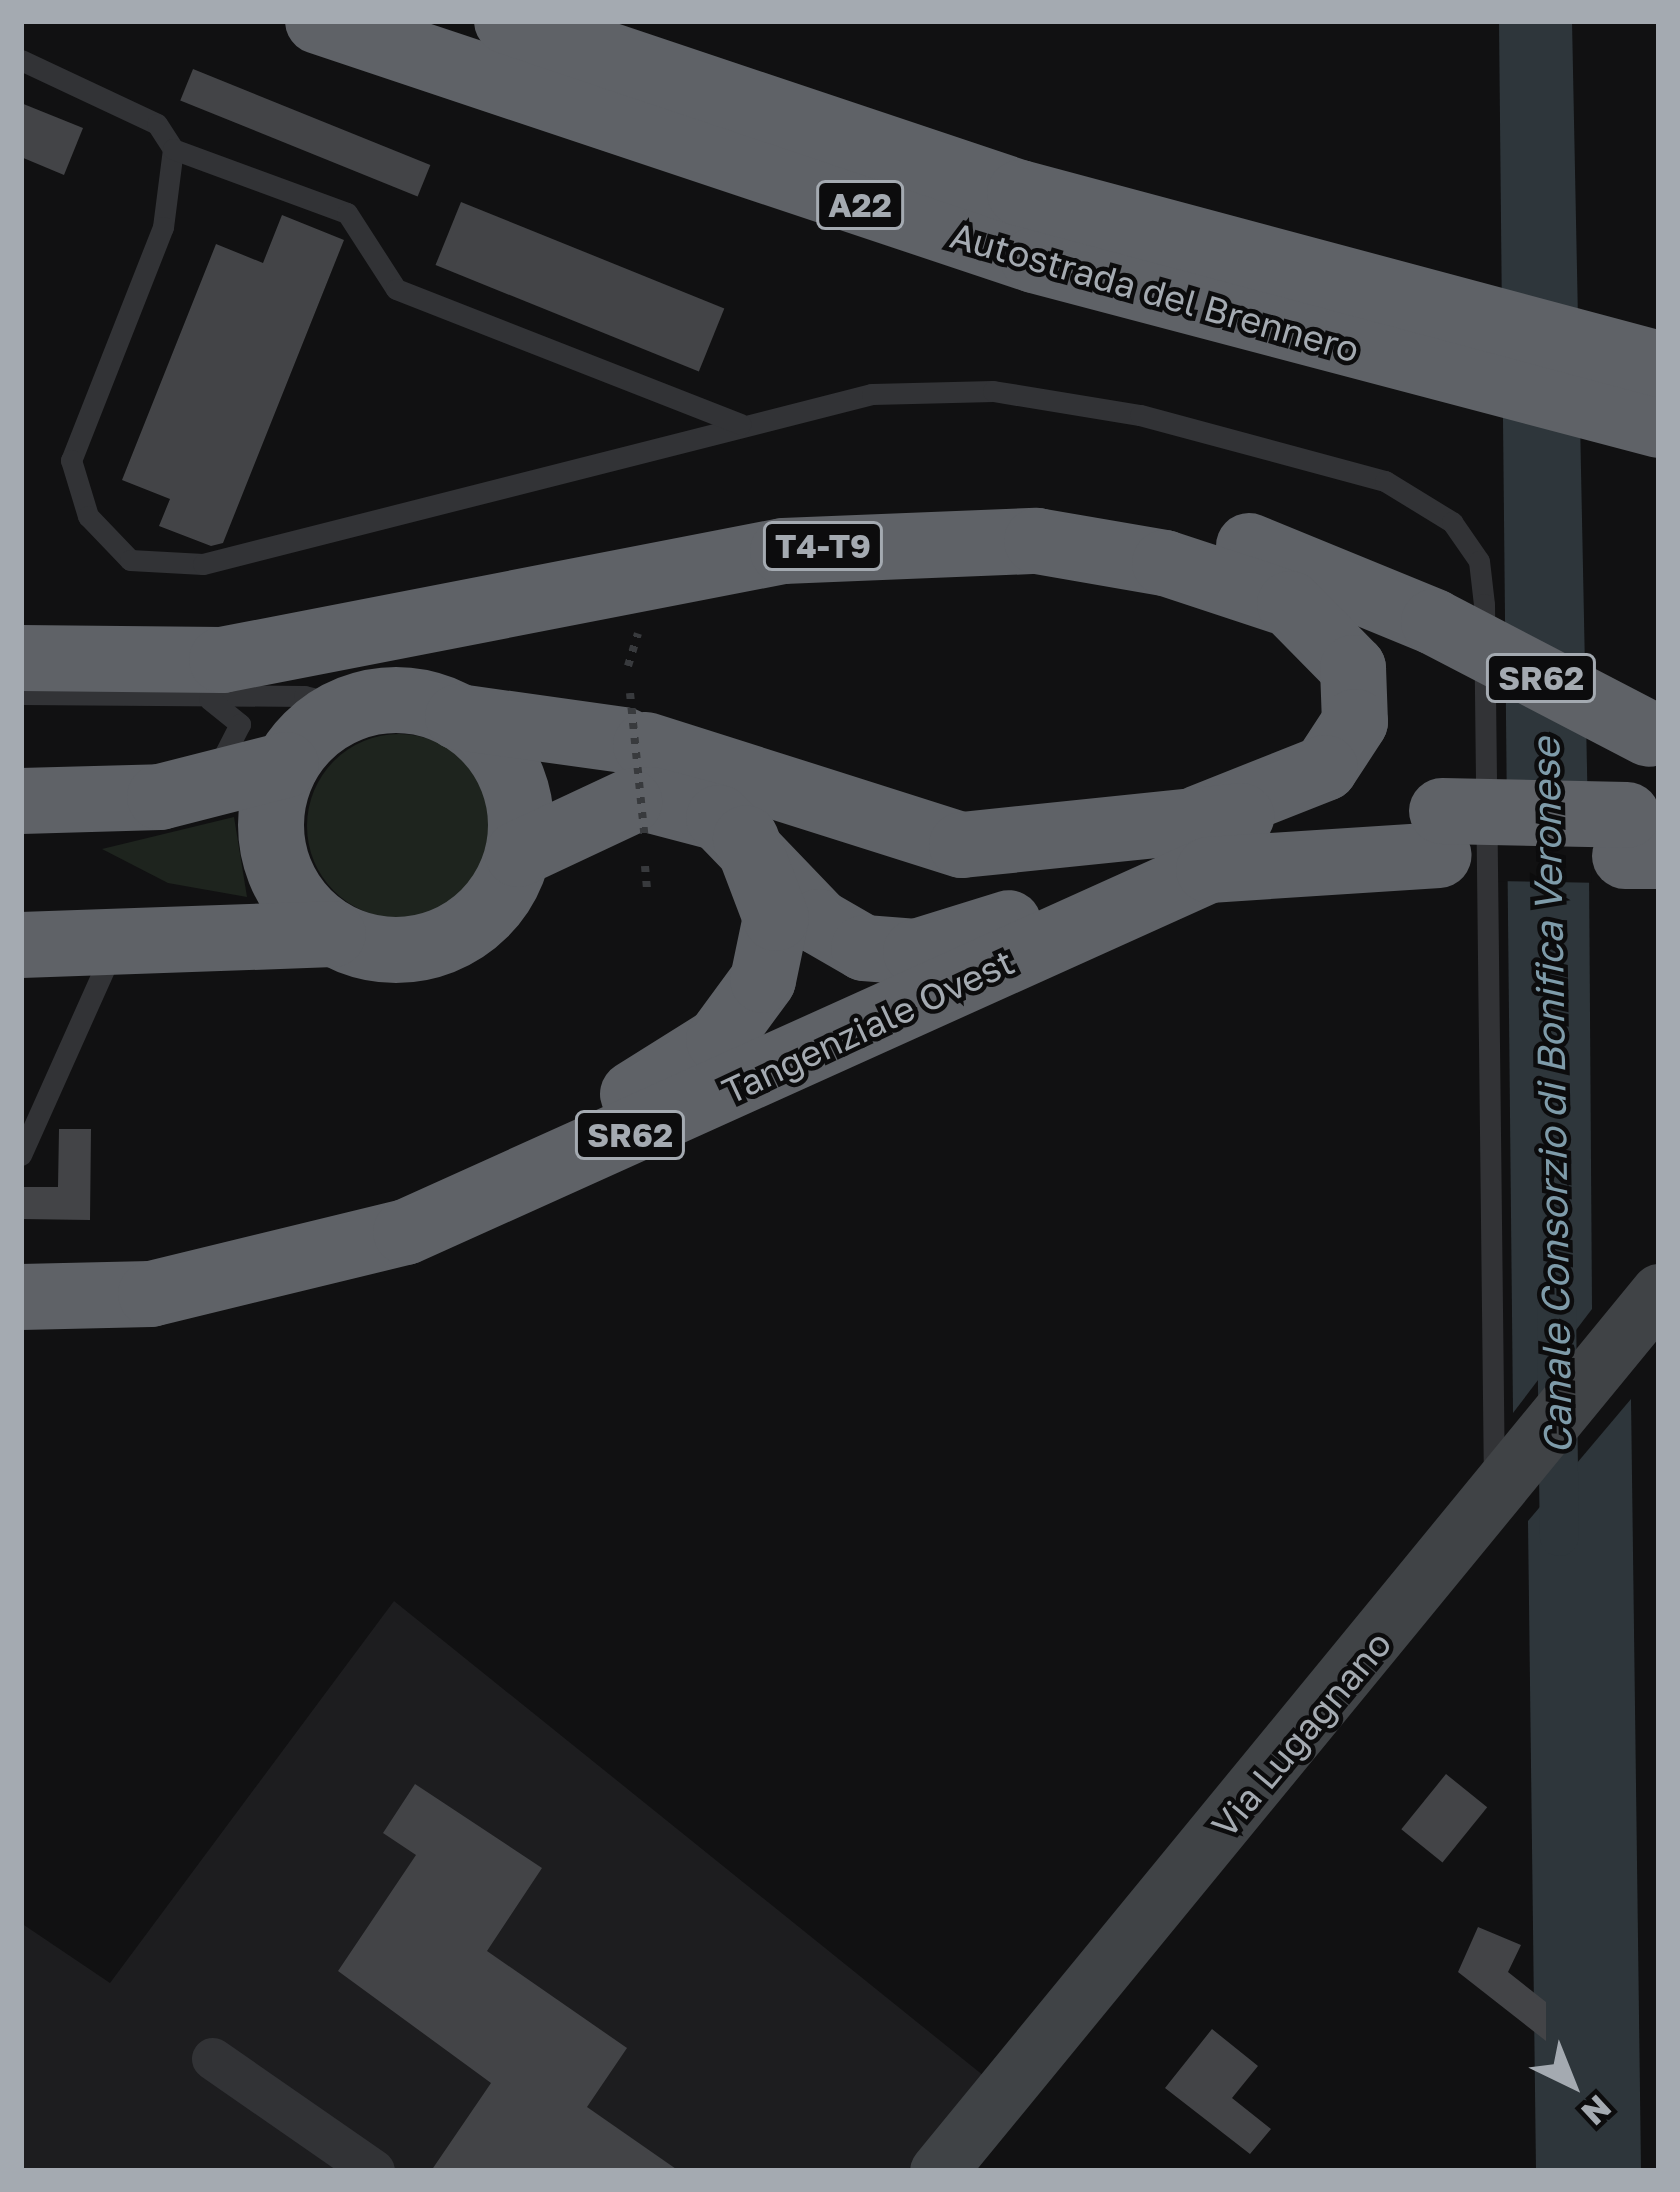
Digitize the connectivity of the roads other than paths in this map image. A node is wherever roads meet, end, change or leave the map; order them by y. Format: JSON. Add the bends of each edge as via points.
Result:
{"nodes":[{"id":1,"x":318,"y":21,"type":"edge"},
{"id":2,"x":507,"y":21,"type":"edge"},
{"id":3,"x":594,"y":21,"type":"edge"},
{"id":4,"x":21,"y":60,"type":"edge"},
{"id":5,"x":172,"y":149,"type":"junction"},
{"id":6,"x":1020,"y":193,"type":"junction"},
{"id":7,"x":1416,"y":336,"type":"junction"},
{"id":8,"x":1646,"y":391,"type":"edge"},
{"id":9,"x":742,"y":424,"type":"junction"},
{"id":10,"x":21,"y":622,"type":"edge"},
{"id":11,"x":21,"y":658,"type":"edge"},
{"id":12,"x":21,"y":694,"type":"edge"},
{"id":13,"x":203,"y":696,"type":"junction"},
{"id":14,"x":355,"y":708,"type":"junction"},
{"id":15,"x":458,"y":716,"type":"junction"},
{"id":16,"x":1654,"y":737,"type":"edge"},
{"id":17,"x":286,"y":765,"type":"junction"},
{"id":18,"x":637,"y":770,"type":"junction"},
{"id":19,"x":193,"y":790,"type":"junction"},
{"id":20,"x":21,"y":801,"type":"edge"},
{"id":21,"x":1643,"y":836,"type":"edge"},
{"id":22,"x":746,"y":838,"type":"junction"},
{"id":23,"x":1204,"y":844,"type":"junction"},
{"id":24,"x":518,"y":854,"type":"junction"},
{"id":25,"x":119,"y":934,"type":"junction"},
{"id":26,"x":333,"y":934,"type":"junction"},
{"id":27,"x":21,"y":945,"type":"edge"},
{"id":28,"x":21,"y":1155,"type":"edge"},
{"id":29,"x":21,"y":1270,"type":"edge"},
{"id":30,"x":1659,"y":1292,"type":"edge"},
{"id":31,"x":21,"y":1297,"type":"edge"},
{"id":32,"x":1502,"y":1488,"type":"junction"},
{"id":33,"x":213,"y":2059,"type":"dead end"},
{"id":34,"x":374,"y":2171,"type":"edge"},
{"id":35,"x":938,"y":2171,"type":"edge"}],
"edges":[{"from":1,"to":7,"type":"highway","name":"Autostrada del Brennero","number":"A22","via":[[721,162]]},
{"from":2,"to":6,"type":"highway","name":"Autostrada del Brennero","number":"A22"},
{"from":3,"to":6,"type":"highway","via":[[790,89]]},
{"from":4,"to":5,"type":"lane","via":[[157,124]]},
{"from":5,"to":9,"type":"lane","via":[[347,213],[396,289]]},
{"from":5,"to":9,"type":"lane","via":[[164,227],[71,460],[88,516],[130,560],[202,564]]},
{"from":6,"to":7,"type":"highway","name":"Autostrada del Brennero","number":"A22"},
{"from":7,"to":8,"type":"highway","name":"Autostrada del Brennero","number":"A22"},
{"from":9,"to":32,"type":"lane","via":[[872,394],[993,391],[1296,455],[1385,481],[1452,522],[1479,561],[1484,604]]},
{"from":10,"to":16,"type":"highway","number":"SR62","bridge":true,"via":[[246,620],[347,607],[726,521],[915,498],[1214,535],[1434,622]]},
{"from":11,"to":23,"type":"highway","number":"T4-T9","via":[[222,660],[783,551],[1036,541],[1166,563],[1290,604],[1353,668],[1355,722],[1324,768]]},
{"from":12,"to":13,"type":"lane"},
{"from":13,"to":14,"type":"lane"},
{"from":13,"to":19,"type":"lane","via":[[231,711],[240,736]]},
{"from":14,"to":15,"type":"highway","via":[[395,700]]},
{"from":14,"to":17,"type":"highway"},
{"from":15,"to":18,"type":"highway"},
{"from":15,"to":24,"type":"highway","via":[[503,761]]},
{"from":17,"to":19,"type":"highway"},
{"from":17,"to":26,"type":"highway","via":[[272,848],[294,899]]},
{"from":18,"to":22,"type":"highway"},
{"from":18,"to":23,"type":"highway","via":[[962,845]]},
{"from":18,"to":24,"type":"highway"},
{"from":19,"to":20,"type":"highway"},
{"from":21,"to":23,"type":"highway","name":"Tangenziale Ovest","number":"SR62","via":[[1441,833]]},
{"from":22,"to":23,"type":"highway","via":[[819,922],[889,953]]},
{"from":22,"to":29,"type":"highway","name":"Tangenziale Ovest","via":[[770,886],[775,950],[746,1011],[690,1062],[454,1177],[277,1238]]},
{"from":23,"to":31,"type":"highway","name":"Tangenziale Ovest","number":"SR62","via":[[406,1232],[151,1294]]},
{"from":24,"to":26,"type":"highway","via":[[487,910],[438,943],[384,950]]},
{"from":25,"to":26,"type":"highway"},
{"from":25,"to":27,"type":"highway"},
{"from":25,"to":28,"type":"lane"},
{"from":30,"to":32,"type":"main road","name":"Via Lugagnano"},
{"from":32,"to":35,"type":"main road","name":"Via Lugagnano"},
{"from":33,"to":34,"type":"street"}]}
